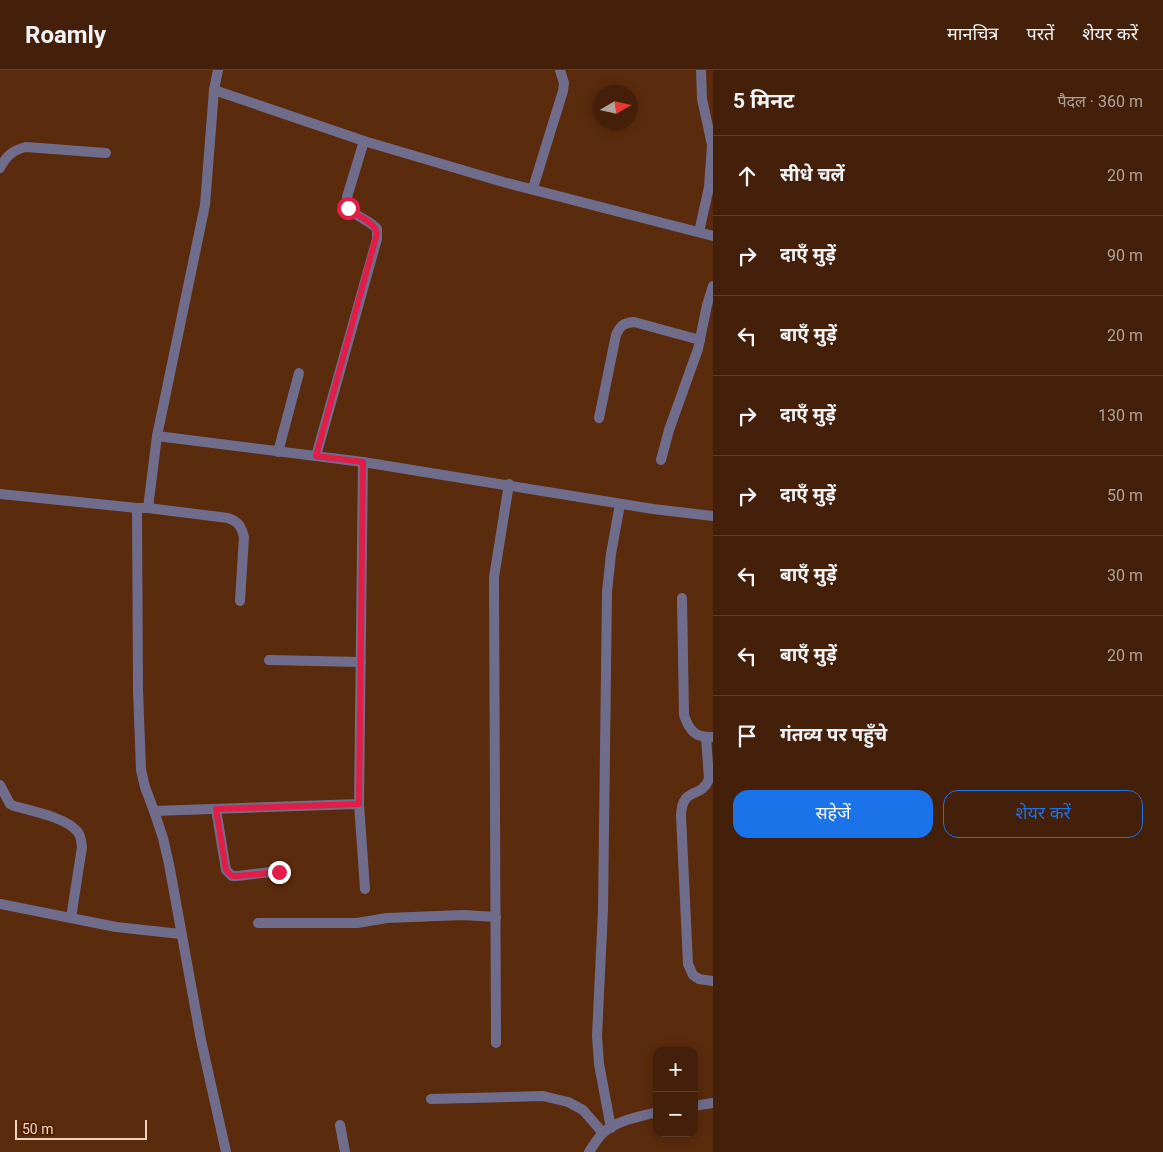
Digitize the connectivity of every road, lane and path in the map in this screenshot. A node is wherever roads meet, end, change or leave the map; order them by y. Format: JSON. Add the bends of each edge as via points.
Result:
{"nodes":[{"id":1,"x":218,"y":70,"type":"edge"},
{"id":2,"x":560,"y":70,"type":"edge"},
{"id":3,"x":701,"y":70,"type":"edge"},
{"id":4,"x":214,"y":90,"type":"junction"},
{"id":5,"x":364,"y":141,"type":"junction"},
{"id":6,"x":106,"y":153,"type":"dead end"},
{"id":7,"x":0,"y":168,"type":"edge"},
{"id":8,"x":533,"y":188,"type":"junction"},
{"id":9,"x":699,"y":232,"type":"junction"},
{"id":10,"x":713,"y":236,"type":"edge"},
{"id":11,"x":713,"y":286,"type":"edge"},
{"id":12,"x":700,"y":340,"type":"junction"},
{"id":13,"x":299,"y":373,"type":"dead end"},
{"id":14,"x":599,"y":418,"type":"dead end"},
{"id":15,"x":157,"y":436,"type":"junction"},
{"id":16,"x":278,"y":452,"type":"junction"},
{"id":17,"x":316,"y":456,"type":"junction"},
{"id":18,"x":661,"y":460,"type":"dead end"},
{"id":19,"x":363,"y":462,"type":"junction"},
{"id":20,"x":508,"y":484,"type":"junction"},
{"id":21,"x":0,"y":494,"type":"edge"},
{"id":22,"x":620,"y":504,"type":"junction"},
{"id":23,"x":137,"y":508,"type":"junction"},
{"id":24,"x":148,"y":508,"type":"junction"},
{"id":25,"x":713,"y":516,"type":"edge"},
{"id":26,"x":682,"y":598,"type":"dead end"},
{"id":27,"x":240,"y":601,"type":"dead end"},
{"id":28,"x":269,"y":660,"type":"dead end"},
{"id":29,"x":361,"y":662,"type":"junction"},
{"id":30,"x":710,"y":737,"type":"edge"},
{"id":31,"x":0,"y":785,"type":"edge"},
{"id":32,"x":359,"y":804,"type":"junction"},
{"id":33,"x":216,"y":809,"type":"junction"},
{"id":34,"x":154,"y":811,"type":"junction"},
{"id":35,"x":279,"y":872,"type":"dead end"},
{"id":36,"x":365,"y":890,"type":"dead end"},
{"id":37,"x":0,"y":904,"type":"edge"},
{"id":38,"x":496,"y":917,"type":"junction"},
{"id":39,"x":72,"y":918,"type":"junction"},
{"id":40,"x":258,"y":923,"type":"dead end"},
{"id":41,"x":181,"y":934,"type":"junction"},
{"id":42,"x":713,"y":981,"type":"edge"},
{"id":43,"x":496,"y":1043,"type":"dead end"},
{"id":44,"x":431,"y":1099,"type":"dead end"},
{"id":45,"x":713,"y":1103,"type":"edge"},
{"id":46,"x":698,"y":1105,"type":"edge"},
{"id":47,"x":653,"y":1113,"type":"edge"},
{"id":48,"x":340,"y":1125,"type":"dead end"},
{"id":49,"x":607,"y":1130,"type":"junction"},
{"id":50,"x":226,"y":1152,"type":"edge"},
{"id":51,"x":345,"y":1152,"type":"edge"},
{"id":52,"x":589,"y":1152,"type":"edge"}],
"edges":[{"from":1,"to":4,"type":"street"},
{"from":2,"to":8,"type":"street","via":[[563,91]]},
{"from":3,"to":9,"type":"street","via":[[702,99],[712,152],[709,187]]},
{"from":4,"to":5,"type":"street"},
{"from":4,"to":15,"type":"street","via":[[205,205]]},
{"from":5,"to":8,"type":"street"},
{"from":5,"to":17,"type":"street","via":[[347,203],[352,211],[377,229],[376,239]]},
{"from":6,"to":7,"type":"street","via":[[26,147],[10,154]]},
{"from":8,"to":9,"type":"street"},
{"from":9,"to":10,"type":"street"},
{"from":11,"to":12,"type":"street"},
{"from":12,"to":14,"type":"street","via":[[634,322],[620,326]]},
{"from":12,"to":18,"type":"street"},
{"from":13,"to":16,"type":"street"},
{"from":15,"to":16,"type":"street"},
{"from":15,"to":24,"type":"street"},
{"from":16,"to":17,"type":"street"},
{"from":17,"to":19,"type":"street"},
{"from":19,"to":20,"type":"street"},
{"from":19,"to":29,"type":"street"},
{"from":20,"to":22,"type":"street"},
{"from":20,"to":38,"type":"street","via":[[494,577]]},
{"from":21,"to":23,"type":"street"},
{"from":22,"to":25,"type":"street"},
{"from":22,"to":49,"type":"street","via":[[606,592],[603,910],[597,1036]]},
{"from":23,"to":24,"type":"street"},
{"from":23,"to":34,"type":"street","via":[[141,770]]},
{"from":24,"to":27,"type":"street","via":[[237,521],[244,537]]},
{"from":26,"to":30,"type":"street","via":[[684,715],[692,732]]},
{"from":28,"to":29,"type":"street"},
{"from":29,"to":32,"type":"street"},
{"from":30,"to":42,"type":"street","via":[[706,785],[684,798],[680,816],[688,964],[693,975]]},
{"from":31,"to":39,"type":"street","via":[[10,804],[60,821],[81,837]]},
{"from":32,"to":33,"type":"street"},
{"from":32,"to":36,"type":"street"},
{"from":33,"to":34,"type":"street"},
{"from":33,"to":35,"type":"street","via":[[228,874]]},
{"from":34,"to":41,"type":"street","via":[[163,838]]},
{"from":37,"to":39,"type":"street"},
{"from":38,"to":40,"type":"street","via":[[463,915],[350,923]]},
{"from":38,"to":43,"type":"street"},
{"from":39,"to":41,"type":"street","via":[[116,927]]},
{"from":41,"to":50,"type":"street"},
{"from":44,"to":49,"type":"street","via":[[543,1096],[568,1102]]},
{"from":45,"to":46,"type":"street"},
{"from":47,"to":49,"type":"street","via":[[628,1119]]},
{"from":48,"to":51,"type":"street"},
{"from":49,"to":52,"type":"street"}]}
